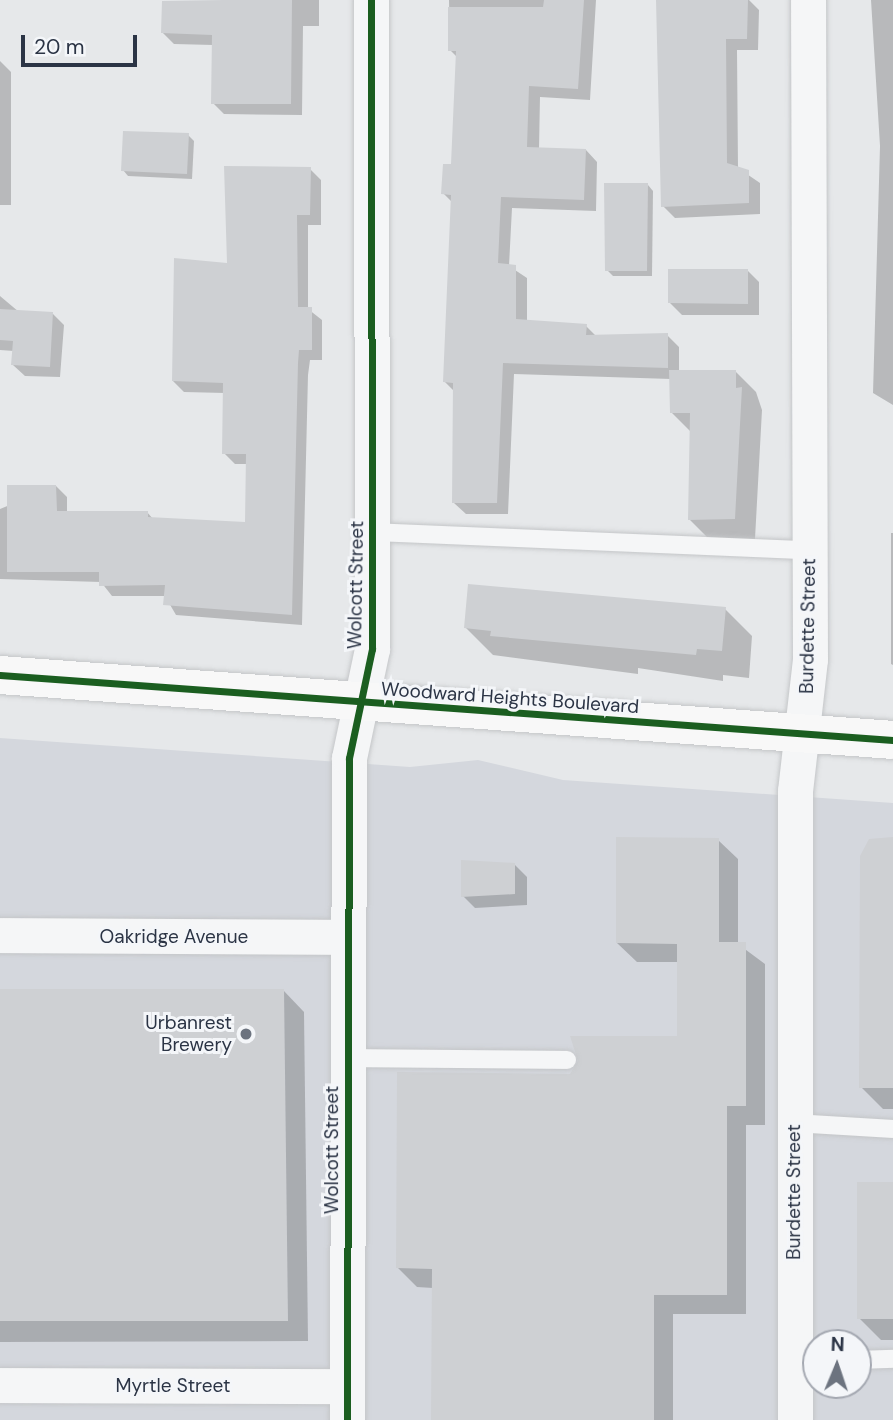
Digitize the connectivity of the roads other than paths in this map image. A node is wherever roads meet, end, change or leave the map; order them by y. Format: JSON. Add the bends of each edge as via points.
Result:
{"nodes":[{"id":1,"x":371,"y":0,"type":"edge"},
{"id":2,"x":808,"y":0,"type":"edge"},
{"id":3,"x":373,"y":532,"type":"junction"},
{"id":4,"x":810,"y":550,"type":"junction"},
{"id":5,"x":0,"y":675,"type":"edge"},
{"id":6,"x":362,"y":703,"type":"junction"},
{"id":7,"x":802,"y":735,"type":"junction"},
{"id":8,"x":893,"y":740,"type":"edge"},
{"id":9,"x":0,"y":935,"type":"edge"},
{"id":10,"x":348,"y":937,"type":"junction"},
{"id":11,"x":348,"y":1059,"type":"junction"},
{"id":12,"x":567,"y":1060,"type":"dead end"},
{"id":13,"x":794,"y":1123,"type":"junction"},
{"id":14,"x":893,"y":1129,"type":"edge"},
{"id":15,"x":804,"y":1329,"type":"edge"},
{"id":16,"x":893,"y":1359,"type":"edge"},
{"id":17,"x":872,"y":1360,"type":"edge"},
{"id":18,"x":802,"y":1382,"type":"edge"},
{"id":19,"x":0,"y":1385,"type":"edge"},
{"id":20,"x":347,"y":1403,"type":"edge"},
{"id":21,"x":795,"y":1420,"type":"edge"}],
"edges":[{"from":1,"to":3,"type":"street","name":"Wolcott Street"},
{"from":2,"to":4,"type":"street","name":"Burdette Street"},
{"from":3,"to":4,"type":"lane"},
{"from":3,"to":6,"type":"street","name":"Wolcott Street","via":[[372,649]]},
{"from":4,"to":7,"type":"street","name":"Burdette Street","via":[[810,681]]},
{"from":5,"to":6,"type":"street","name":"Woodward Heights Boulevard"},
{"from":6,"to":7,"type":"street","name":"Woodward Heights Boulevard"},
{"from":6,"to":10,"type":"street","name":"Wolcott Street","via":[[349,758]]},
{"from":7,"to":8,"type":"street","name":"Woodward Heights Boulevard"},
{"from":7,"to":13,"type":"street","name":"Burdette Street","via":[[794,791]]},
{"from":9,"to":10,"type":"street","name":"Oakridge Avenue"},
{"from":10,"to":11,"type":"street","name":"Wolcott Street"},
{"from":11,"to":12,"type":"lane"},
{"from":11,"to":20,"type":"street","name":"Wolcott Street"},
{"from":13,"to":14,"type":"lane"},
{"from":13,"to":15,"type":"street","name":"Burdette Street"},
{"from":16,"to":17,"type":"lane"},
{"from":18,"to":21,"type":"street","name":"Burdette Street"},
{"from":19,"to":20,"type":"street","name":"Myrtle Street"}]}
